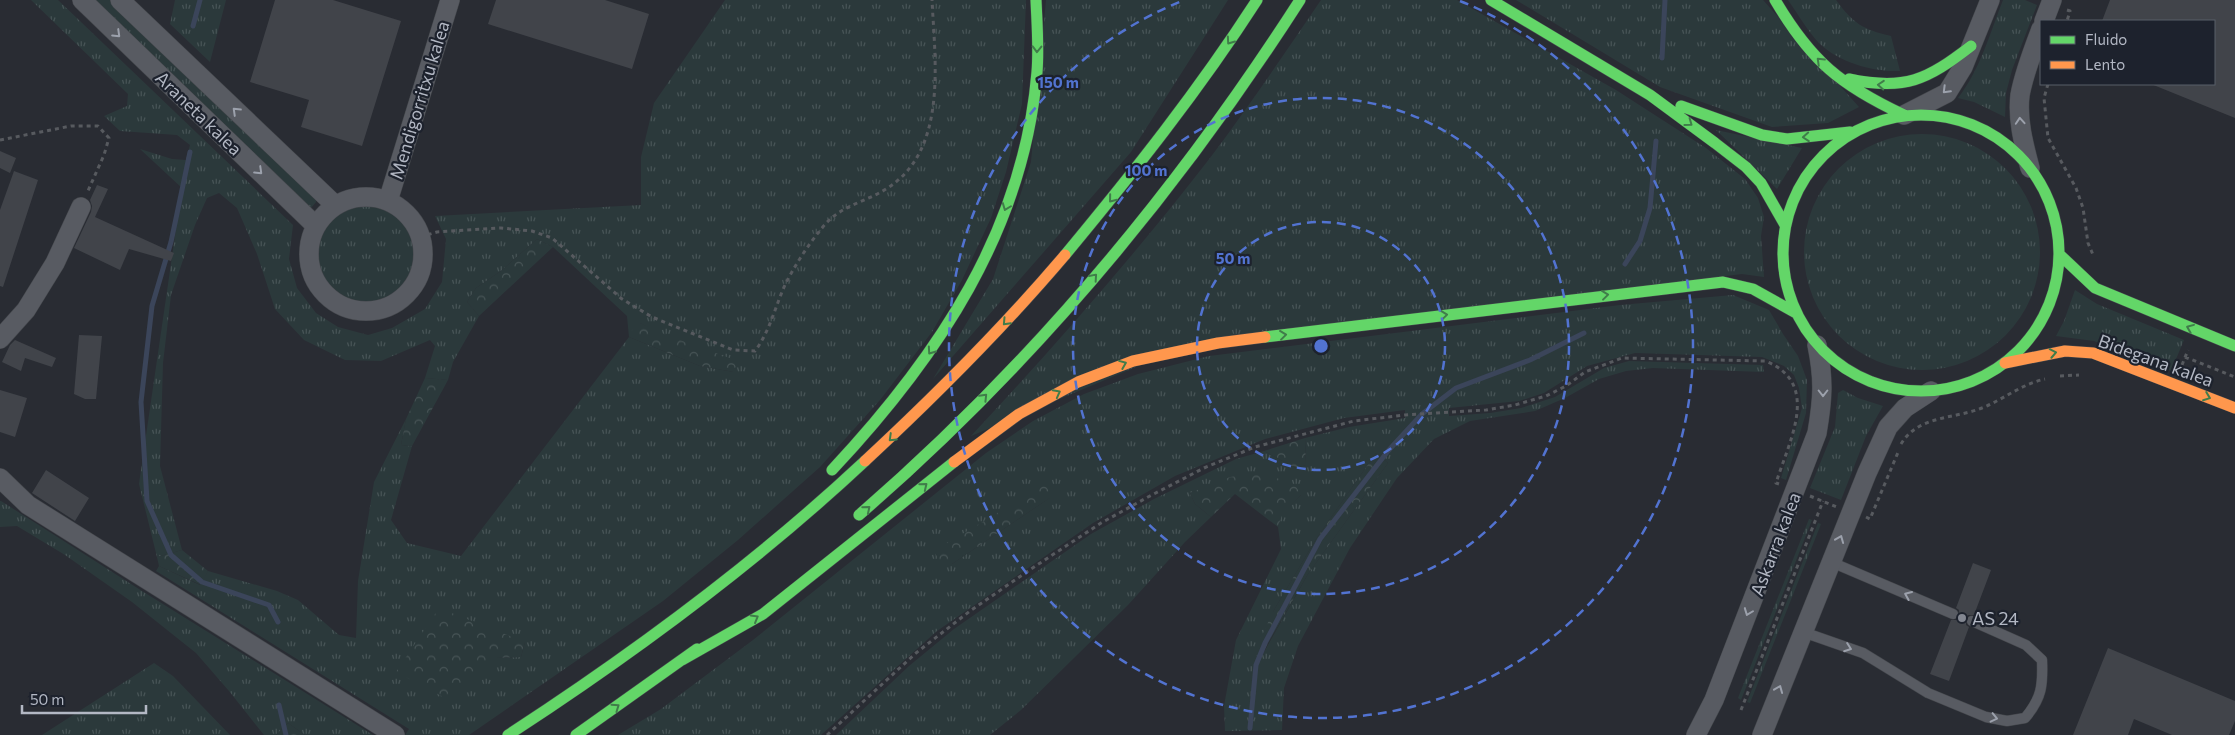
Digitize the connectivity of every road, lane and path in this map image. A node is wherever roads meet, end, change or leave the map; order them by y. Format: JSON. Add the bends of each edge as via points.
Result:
{"nodes":[{"id":1,"x":82,"y":0,"type":"edge"},
{"id":2,"x":120,"y":0,"type":"edge"},
{"id":3,"x":450,"y":0,"type":"edge"},
{"id":4,"x":932,"y":0,"type":"edge"},
{"id":5,"x":1036,"y":0,"type":"edge"},
{"id":6,"x":1257,"y":0,"type":"edge"},
{"id":7,"x":1300,"y":0,"type":"edge"},
{"id":8,"x":1491,"y":0,"type":"edge"},
{"id":9,"x":1775,"y":0,"type":"edge"},
{"id":10,"x":1990,"y":0,"type":"edge"},
{"id":11,"x":2052,"y":0,"type":"edge"},
{"id":12,"x":2044,"y":20,"type":"edge"},
{"id":13,"x":2040,"y":32,"type":"edge"},
{"id":14,"x":1971,"y":46,"type":"junction"},
{"id":15,"x":1834,"y":75,"type":"junction"},
{"id":16,"x":2048,"y":85,"type":"edge"},
{"id":17,"x":1650,"y":94,"type":"junction"},
{"id":18,"x":1904,"y":115,"type":"junction"},
{"id":19,"x":1854,"y":131,"type":"junction"},
{"id":20,"x":0,"y":140,"type":"edge"},
{"id":21,"x":2030,"y":168,"type":"junction"},
{"id":22,"x":388,"y":201,"type":"junction"},
{"id":23,"x":335,"y":205,"type":"junction"},
{"id":24,"x":81,"y":208,"type":"joint"},
{"id":25,"x":1785,"y":225,"type":"junction"},
{"id":26,"x":316,"y":226,"type":"junction"},
{"id":27,"x":420,"y":237,"type":"junction"},
{"id":28,"x":2059,"y":254,"type":"junction"},
{"id":29,"x":2097,"y":262,"type":"dead end"},
{"id":30,"x":1796,"y":313,"type":"junction"},
{"id":31,"x":2196,"y":331,"type":"junction"},
{"id":32,"x":0,"y":339,"type":"edge"},
{"id":33,"x":1817,"y":345,"type":"junction"},
{"id":34,"x":2235,"y":346,"type":"edge"},
{"id":35,"x":2186,"y":357,"type":"junction"},
{"id":36,"x":2006,"y":363,"type":"junction"},
{"id":37,"x":2085,"y":375,"type":"dead end"},
{"id":38,"x":2235,"y":377,"type":"edge"},
{"id":39,"x":2176,"y":385,"type":"junction"},
{"id":40,"x":1931,"y":391,"type":"junction"},
{"id":41,"x":2235,"y":408,"type":"edge"},
{"id":42,"x":0,"y":478,"type":"edge"},
{"id":43,"x":823,"y":479,"type":"dead end"},
{"id":44,"x":1796,"y":490,"type":"junction"},
{"id":45,"x":1823,"y":501,"type":"junction"},
{"id":46,"x":790,"y":512,"type":"dead end"},
{"id":47,"x":1851,"y":512,"type":"junction"},
{"id":48,"x":849,"y":524,"type":"dead end"},
{"id":49,"x":1831,"y":562,"type":"junction"},
{"id":50,"x":704,"y":600,"type":"junction"},
{"id":51,"x":754,"y":605,"type":"dead end"},
{"id":52,"x":1953,"y":614,"type":"dead end"},
{"id":53,"x":1972,"y":621,"type":"dead end"},
{"id":54,"x":1803,"y":632,"type":"junction"},
{"id":55,"x":682,"y":660,"type":"junction"},
{"id":56,"x":1740,"y":710,"type":"dead end"},
{"id":57,"x":395,"y":735,"type":"edge"},
{"id":58,"x":508,"y":735,"type":"edge"},
{"id":59,"x":576,"y":735,"type":"edge"},
{"id":60,"x":827,"y":735,"type":"edge"},
{"id":61,"x":1696,"y":735,"type":"edge"},
{"id":62,"x":1762,"y":735,"type":"edge"}],
"edges":[{"from":1,"to":26,"type":"street","name":"Araneta kalea","one_way":true},
{"from":23,"to":2,"type":"street","name":"Araneta kalea","one_way":true},
{"from":3,"to":22,"type":"street","name":"Mendigorritxu kalea"},
{"from":4,"to":27,"type":"path","via":[[935,68],[927,140],[903,177],[885,190],[848,205],[824,225],[786,284],[768,329],[755,350],[733,350],[652,317],[622,299],[552,238],[532,231],[501,228],[437,232]]},
{"from":5,"to":43,"type":"main road","one_way":true,"via":[[1036,80],[1026,146],[1008,204],[981,267],[950,323],[914,375],[856,446]]},
{"from":6,"to":50,"type":"main road","one_way":true,"via":[[1164,134],[1083,235],[1008,319],[932,400],[864,464]]},
{"from":48,"to":7,"type":"main road","one_way":true,"via":[[956,426],[1034,345],[1112,256],[1192,157],[1277,38]]},
{"from":8,"to":17,"type":"main road"},
{"from":15,"to":9,"type":"main road","one_way":true,"via":[[1810,52]]},
{"from":10,"to":14,"type":"street"},
{"from":11,"to":12,"type":"street"},
{"from":21,"to":13,"type":"street","one_way":true,"via":[[2020,121],[2020,96]]},
{"from":14,"to":15,"type":"main road","one_way":true,"via":[[1922,79],[1900,85],[1879,86]]},
{"from":14,"to":18,"type":"street","one_way":true,"via":[[1963,68],[1947,93]]},
{"from":15,"to":18,"type":"main road","via":[[1874,101]]},
{"from":16,"to":29,"type":"path","via":[[2044,98],[2048,138],[2076,188],[2088,242]]},
{"from":19,"to":17,"type":"main road","one_way":true,"via":[[1787,138],[1762,135]]},
{"from":17,"to":25,"type":"main road","one_way":true,"via":[[1746,167],[1761,183]]},
{"from":18,"to":19,"type":"main road"},
{"from":18,"to":21,"type":"main road","via":[[1952,118],[1974,126],[1995,136]]},
{"from":19,"to":25,"type":"main road","via":[[1822,156],[1802,180]]},
{"from":20,"to":24,"type":"path","via":[[71,126],[98,126],[109,138]]},
{"from":21,"to":28,"type":"main road","via":[[2052,208]]},
{"from":22,"to":23,"type":"street","name":"Mendigorritxu kalea","via":[[361,197]]},
{"from":22,"to":27,"type":"street","name":"Mendigorritxu kalea","via":[[403,210],[415,224]]},
{"from":23,"to":26,"type":"street","name":"Mendigorritxu kalea"},
{"from":24,"to":32,"type":"street","via":[[36,294]]},
{"from":25,"to":30,"type":"main road","via":[[1783,265]]},
{"from":26,"to":27,"type":"street","name":"Mendigorritxu kalea","via":[[310,243],[309,262],[315,279],[326,294],[340,304],[358,310],[385,307],[408,292],[418,277],[423,260]]},
{"from":31,"to":28,"type":"main road","one_way":true,"via":[[2095,288]]},
{"from":28,"to":36,"type":"main road","via":[[2056,285],[2045,315],[2028,341]]},
{"from":30,"to":33,"type":"main road"},
{"from":55,"to":30,"type":"main road","one_way":true,"via":[[763,614],[1019,414],[1078,382],[1133,360],[1218,343],[1723,282],[1744,284]]},
{"from":31,"to":34,"type":"main road"},
{"from":31,"to":35,"type":"path"},
{"from":33,"to":40,"type":"main road","via":[[1841,366],[1869,381],[1899,390]]},
{"from":33,"to":44,"type":"street","name":"Askarra kalea","one_way":true,"via":[[1823,374],[1823,400],[1817,433]]},
{"from":35,"to":38,"type":"path"},
{"from":35,"to":39,"type":"path"},
{"from":36,"to":39,"type":"main road","name":"Bidegana kalea","one_way":true,"via":[[2065,351],[2093,353]]},
{"from":36,"to":40,"type":"main road","via":[[1983,377]]},
{"from":37,"to":47,"type":"path","via":[[2040,380],[1984,407],[1932,420],[1918,427],[1907,434],[1900,446],[1870,519]]},
{"from":39,"to":41,"type":"main road","name":"Bidegana kalea","one_way":true},
{"from":40,"to":47,"type":"street","via":[[1904,408],[1888,427]]},
{"from":42,"to":57,"type":"street","via":[[28,506]]},
{"from":44,"to":45,"type":"path"},
{"from":44,"to":60,"type":"path","via":[[1776,483],[1798,415],[1798,399],[1789,376],[1778,366],[1764,361],[1622,358],[1585,372],[1546,396],[1486,410],[1345,423],[1255,447],[1204,468],[1108,518],[970,611],[916,654]]},
{"from":44,"to":61,"type":"street","name":"Askarra kalea","one_way":true,"via":[[1714,700]]},
{"from":45,"to":47,"type":"path"},
{"from":45,"to":56,"type":"path"},
{"from":46,"to":50,"type":"main road"},
{"from":49,"to":47,"type":"street","one_way":true},
{"from":52,"to":49,"type":"lane","one_way":true},
{"from":49,"to":54,"type":"street"},
{"from":50,"to":58,"type":"main road","via":[[565,700]]},
{"from":51,"to":55,"type":"main road"},
{"from":54,"to":53,"type":"lane","one_way":true,"via":[[1863,653],[1928,693],[1986,717],[2007,721],[2025,718],[2037,704],[2043,683],[2042,660],[2026,645]]},
{"from":62,"to":54,"type":"street","one_way":true},
{"from":59,"to":55,"type":"main road","one_way":true}]}
